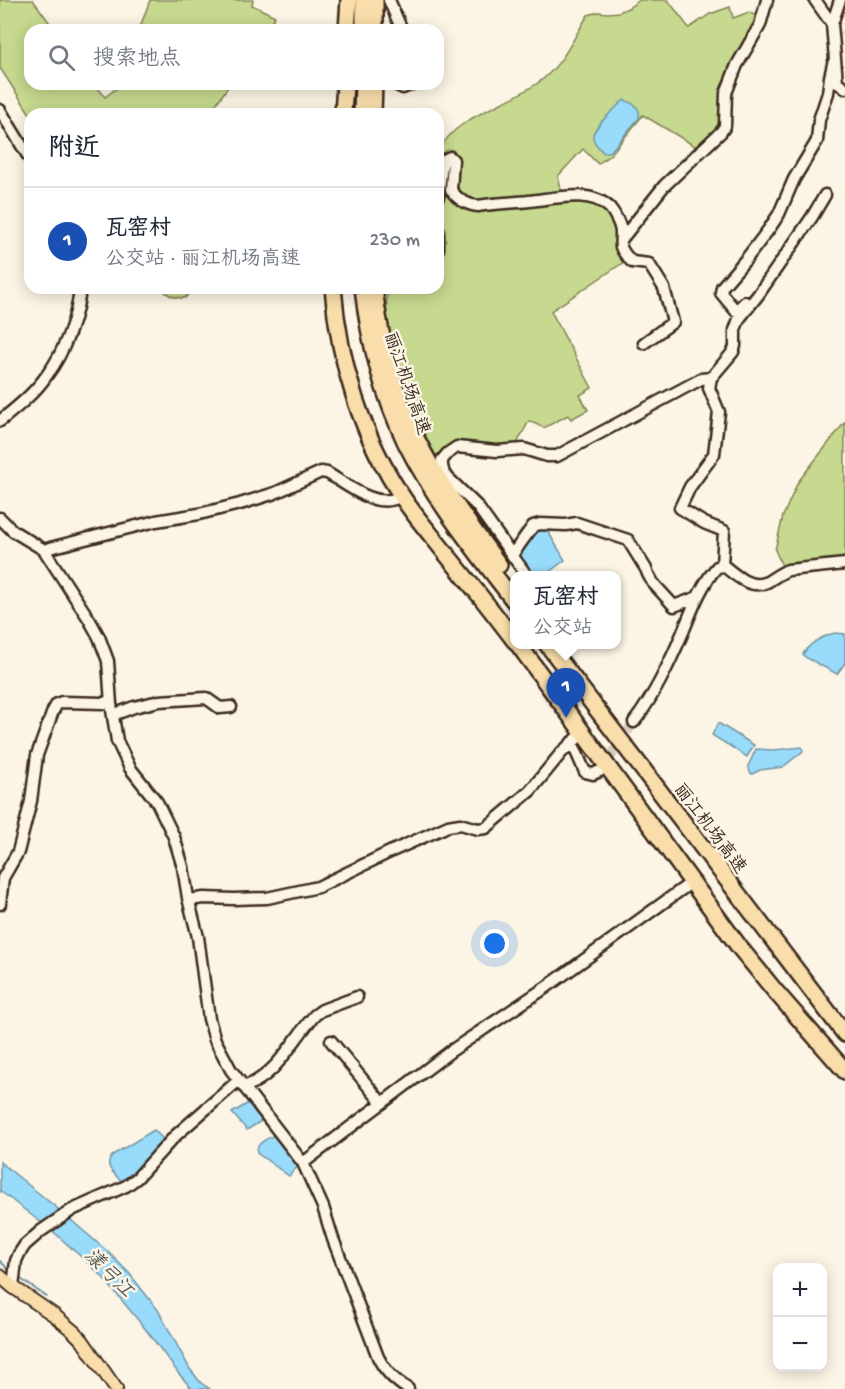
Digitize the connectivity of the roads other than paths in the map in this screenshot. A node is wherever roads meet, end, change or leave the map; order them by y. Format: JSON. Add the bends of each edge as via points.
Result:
{"nodes":[{"id":1,"x":349,"y":0,"type":"edge"},
{"id":2,"x":364,"y":0,"type":"edge"},
{"id":3,"x":375,"y":0,"type":"edge"},
{"id":4,"x":389,"y":0,"type":"edge"},
{"id":5,"x":767,"y":0,"type":"edge"},
{"id":6,"x":815,"y":0,"type":"edge"},
{"id":7,"x":840,"y":0,"type":"edge"},
{"id":8,"x":347,"y":24,"type":"edge"},
{"id":9,"x":364,"y":24,"type":"edge"},
{"id":10,"x":375,"y":24,"type":"edge"},
{"id":11,"x":399,"y":24,"type":"edge"},
{"id":12,"x":832,"y":24,"type":"junction"},
{"id":13,"x":835,"y":59,"type":"junction"},
{"id":14,"x":845,"y":88,"type":"edge"},
{"id":15,"x":345,"y":90,"type":"edge"},
{"id":16,"x":363,"y":90,"type":"edge"},
{"id":17,"x":374,"y":90,"type":"edge"},
{"id":18,"x":343,"y":108,"type":"edge"},
{"id":19,"x":362,"y":108,"type":"edge"},
{"id":20,"x":373,"y":108,"type":"edge"},
{"id":21,"x":0,"y":110,"type":"edge"},
{"id":22,"x":24,"y":149,"type":"edge"},
{"id":23,"x":444,"y":162,"type":"edge"},
{"id":24,"x":825,"y":195,"type":"dead end"},
{"id":25,"x":621,"y":241,"type":"junction"},
{"id":26,"x":79,"y":294,"type":"edge"},
{"id":27,"x":334,"y":294,"type":"edge"},
{"id":28,"x":364,"y":294,"type":"edge"},
{"id":29,"x":375,"y":294,"type":"edge"},
{"id":30,"x":758,"y":295,"type":"junction"},
{"id":31,"x":644,"y":343,"type":"dead end"},
{"id":32,"x":711,"y":378,"type":"junction"},
{"id":33,"x":0,"y":421,"type":"edge"},
{"id":34,"x":401,"y":496,"type":"junction"},
{"id":35,"x":0,"y":518,"type":"edge"},
{"id":36,"x":46,"y":551,"type":"junction"},
{"id":37,"x":512,"y":555,"type":"junction"},
{"id":38,"x":845,"y":564,"type":"edge"},
{"id":39,"x":722,"y":565,"type":"junction"},
{"id":40,"x":523,"y":571,"type":"edge"},
{"id":41,"x":510,"y":579,"type":"edge"},
{"id":42,"x":510,"y":595,"type":"edge"},
{"id":43,"x":698,"y":597,"type":"junction"},
{"id":44,"x":510,"y":634,"type":"edge"},
{"id":45,"x":521,"y":649,"type":"edge"},
{"id":46,"x":550,"y":649,"type":"edge"},
{"id":47,"x":563,"y":649,"type":"edge"},
{"id":48,"x":231,"y":707,"type":"dead end"},
{"id":49,"x":112,"y":710,"type":"junction"},
{"id":50,"x":634,"y":722,"type":"tunnel mouth"},
{"id":51,"x":578,"y":737,"type":"junction"},
{"id":52,"x":600,"y":771,"type":"dead end"},
{"id":53,"x":692,"y":882,"type":"junction"},
{"id":54,"x":189,"y":900,"type":"junction"},
{"id":55,"x":0,"y":904,"type":"edge"},
{"id":56,"x":357,"y":997,"type":"dead end"},
{"id":57,"x":845,"y":1018,"type":"edge"},
{"id":58,"x":845,"y":1034,"type":"edge"},
{"id":59,"x":332,"y":1041,"type":"dead end"},
{"id":60,"x":845,"y":1071,"type":"edge"},
{"id":61,"x":241,"y":1084,"type":"junction"},
{"id":62,"x":382,"y":1103,"type":"junction"},
{"id":63,"x":303,"y":1163,"type":"junction"},
{"id":64,"x":0,"y":1276,"type":"edge"},
{"id":65,"x":14,"y":1287,"type":"junction"},
{"id":66,"x":116,"y":1389,"type":"edge"},
{"id":67,"x":408,"y":1389,"type":"edge"}],
"edges":[{"from":1,"to":8,"type":"highway"},
{"from":2,"to":9,"type":"highway"},
{"from":3,"to":10,"type":"highway"},
{"from":4,"to":11,"type":"street"},
{"from":5,"to":25,"type":"street","via":[[726,93],[725,126],[664,186]]},
{"from":6,"to":12,"type":"street"},
{"from":7,"to":12,"type":"street"},
{"from":12,"to":13,"type":"street"},
{"from":13,"to":14,"type":"street","via":[[837,82]]},
{"from":13,"to":30,"type":"street","via":[[817,141],[779,214],[721,293],[736,311]]},
{"from":15,"to":18,"type":"highway"},
{"from":16,"to":19,"type":"highway"},
{"from":17,"to":20,"type":"highway"},
{"from":21,"to":22,"type":"street"},
{"from":23,"to":25,"type":"street","via":[[453,159],[451,189],[466,203],[478,206],[579,196],[611,209],[621,229]]},
{"from":24,"to":30,"type":"street"},
{"from":25,"to":31,"type":"street","via":[[632,262],[649,264],[664,288],[673,322]]},
{"from":26,"to":33,"type":"street","via":[[76,312],[52,369]]},
{"from":27,"to":34,"type":"highway","via":[[353,394],[376,450]]},
{"from":28,"to":42,"type":"highway","name":"丽江机场高速","via":[[376,360],[405,441],[447,512]]},
{"from":29,"to":41,"type":"highway","name":"丽江机场高速","via":[[387,357],[415,436],[456,506]]},
{"from":30,"to":32,"type":"street","via":[[739,319],[733,352]]},
{"from":32,"to":37,"type":"street","via":[[701,379],[557,456],[524,449],[457,447],[448,453],[442,460],[444,474],[477,506]]},
{"from":32,"to":39,"type":"street","via":[[709,388],[719,412],[714,454],[680,508],[724,531]]},
{"from":34,"to":36,"type":"street","via":[[386,502],[373,500],[321,472],[240,504],[156,521]]},
{"from":34,"to":44,"type":"highway"},
{"from":35,"to":36,"type":"street"},
{"from":36,"to":49,"type":"street","via":[[102,643],[108,661]]},
{"from":37,"to":40,"type":"street"},
{"from":37,"to":43,"type":"street","via":[[533,526],[577,523],[628,540],[653,583],[674,606]]},
{"from":38,"to":39,"type":"street","via":[[788,570],[761,584],[740,579]]},
{"from":39,"to":43,"type":"street","via":[[715,568]]},
{"from":43,"to":50,"type":"street","via":[[660,682]]},
{"from":45,"to":51,"type":"highway"},
{"from":46,"to":58,"type":"highway","name":"丽江机场高速"},
{"from":47,"to":57,"type":"highway","name":"丽江机场高速"},
{"from":48,"to":49,"type":"street","via":[[220,708],[206,698]]},
{"from":49,"to":54,"type":"street","via":[[121,751],[157,802],[174,837]]},
{"from":49,"to":55,"type":"street","via":[[104,703],[62,702],[52,711],[37,755],[18,852],[3,878]]},
{"from":51,"to":52,"type":"street","via":[[583,770],[590,774]]},
{"from":51,"to":53,"type":"highway"},
{"from":51,"to":54,"type":"street","via":[[530,791],[486,828],[448,826],[318,887],[267,898]]},
{"from":53,"to":60,"type":"highway","via":[[756,968]]},
{"from":53,"to":62,"type":"street"},
{"from":54,"to":61,"type":"street","via":[[212,1030]]},
{"from":56,"to":61,"type":"street","via":[[315,1015],[269,1073],[258,1081]]},
{"from":59,"to":62,"type":"street"},
{"from":61,"to":63,"type":"street"},
{"from":61,"to":65,"type":"street","via":[[175,1136],[137,1178],[72,1210],[25,1245],[16,1261]]},
{"from":62,"to":63,"type":"street"},
{"from":63,"to":67,"type":"street","via":[[381,1364]]},
{"from":64,"to":65,"type":"main road"},
{"from":65,"to":66,"type":"main road","via":[[73,1331]]}]}
